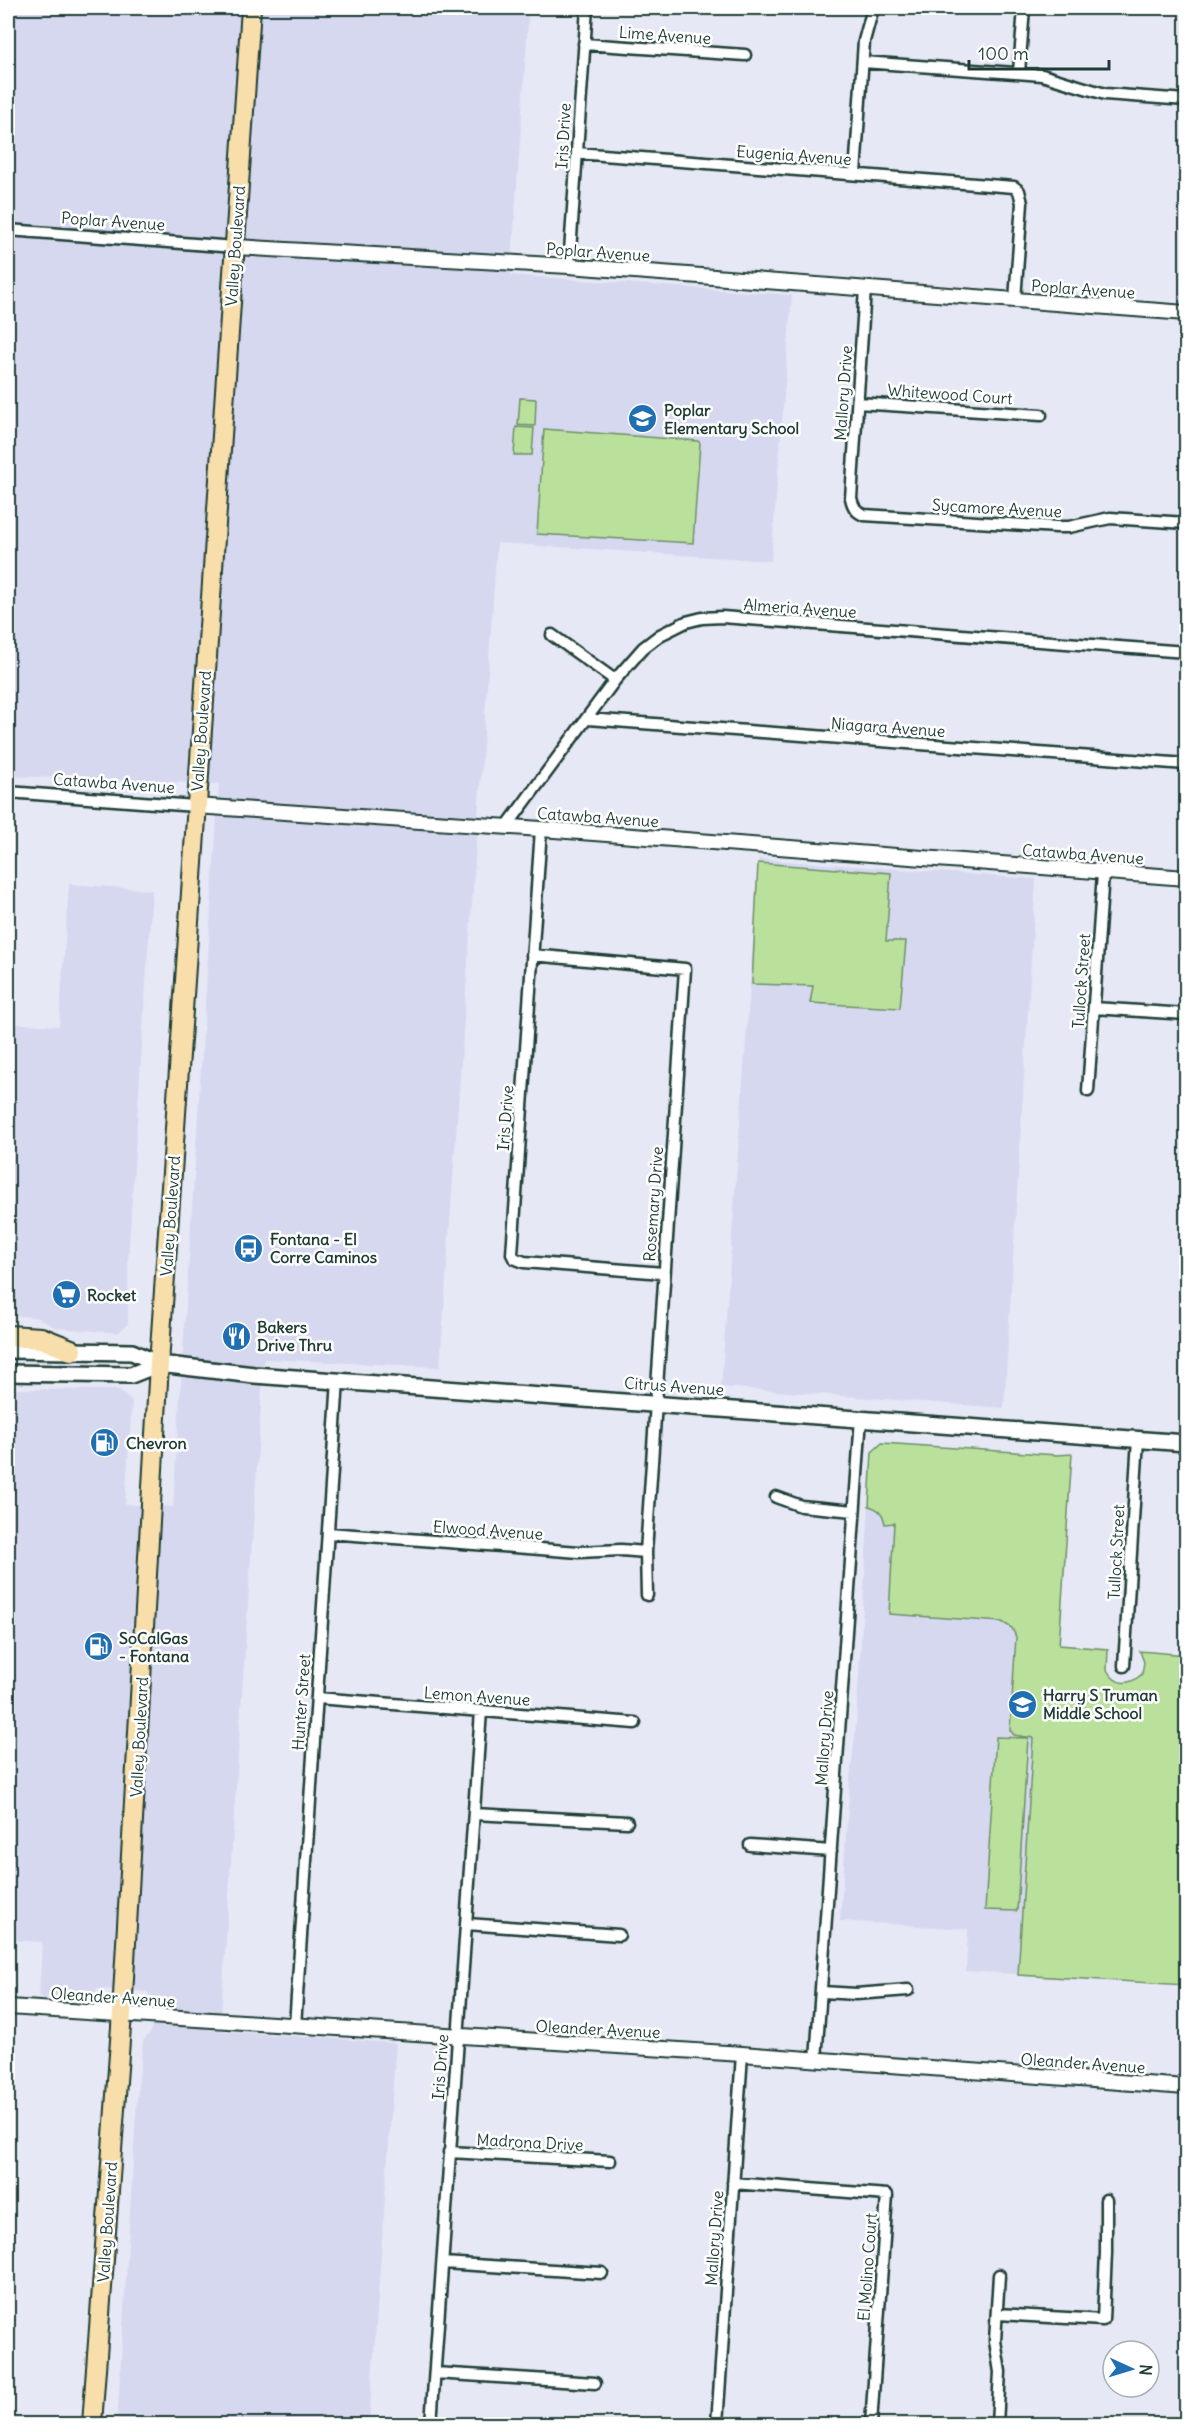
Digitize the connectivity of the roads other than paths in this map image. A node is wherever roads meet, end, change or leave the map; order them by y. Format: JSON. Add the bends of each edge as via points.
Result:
{"nodes":[{"id":1,"x":251,"y":8,"type":"edge"},
{"id":2,"x":587,"y":8,"type":"edge"},
{"id":3,"x":873,"y":8,"type":"edge"},
{"id":4,"x":1024,"y":8,"type":"edge"},
{"id":5,"x":584,"y":44,"type":"junction"},
{"id":6,"x":745,"y":55,"type":"dead end"},
{"id":7,"x":863,"y":62,"type":"junction"},
{"id":8,"x":1019,"y":72,"type":"junction"},
{"id":9,"x":1186,"y":100,"type":"edge"},
{"id":10,"x":577,"y":153,"type":"junction"},
{"id":11,"x":855,"y":174,"type":"junction"},
{"id":12,"x":8,"y":230,"type":"edge"},
{"id":13,"x":235,"y":247,"type":"junction"},
{"id":14,"x":569,"y":266,"type":"junction"},
{"id":15,"x":865,"y":289,"type":"junction"},
{"id":16,"x":1015,"y":300,"type":"junction"},
{"id":17,"x":1186,"y":313,"type":"edge"},
{"id":18,"x":858,"y":403,"type":"junction"},
{"id":19,"x":1041,"y":415,"type":"dead end"},
{"id":20,"x":851,"y":498,"type":"joint"},
{"id":21,"x":1186,"y":523,"type":"edge"},
{"id":22,"x":552,"y":635,"type":"dead end"},
{"id":23,"x":1186,"y":652,"type":"edge"},
{"id":24,"x":615,"y":680,"type":"junction"},
{"id":25,"x":588,"y":719,"type":"junction"},
{"id":26,"x":1186,"y":764,"type":"edge"},
{"id":27,"x":8,"y":792,"type":"edge"},
{"id":28,"x":195,"y":806,"type":"junction"},
{"id":29,"x":507,"y":826,"type":"junction"},
{"id":30,"x":541,"y":829,"type":"junction"},
{"id":31,"x":1103,"y":873,"type":"junction"},
{"id":32,"x":1186,"y":878,"type":"edge"},
{"id":33,"x":532,"y":956,"type":"junction"},
{"id":34,"x":1094,"y":1008,"type":"junction"},
{"id":35,"x":1186,"y":1014,"type":"edge"},
{"id":36,"x":1088,"y":1091,"type":"dead end"},
{"id":37,"x":663,"y":1273,"type":"junction"},
{"id":38,"x":8,"y":1336,"type":"edge"},
{"id":39,"x":8,"y":1350,"type":"edge"},
{"id":40,"x":70,"y":1350,"type":"junction"},
{"id":41,"x":159,"y":1364,"type":"junction"},
{"id":42,"x":8,"y":1373,"type":"edge"},
{"id":43,"x":338,"y":1380,"type":"junction"},
{"id":44,"x":655,"y":1403,"type":"junction"},
{"id":45,"x":861,"y":1418,"type":"junction"},
{"id":46,"x":1138,"y":1439,"type":"junction"},
{"id":47,"x":1186,"y":1443,"type":"edge"},
{"id":48,"x":776,"y":1497,"type":"dead end"},
{"id":49,"x":854,"y":1511,"type":"junction"},
{"id":50,"x":328,"y":1533,"type":"junction"},
{"id":51,"x":646,"y":1552,"type":"junction"},
{"id":52,"x":647,"y":1595,"type":"dead end"},
{"id":53,"x":1125,"y":1666,"type":"dead end"},
{"id":54,"x":317,"y":1698,"type":"junction"},
{"id":55,"x":481,"y":1711,"type":"junction"},
{"id":56,"x":635,"y":1723,"type":"dead end"},
{"id":57,"x":474,"y":1814,"type":"junction"},
{"id":58,"x":627,"y":1822,"type":"dead end"},
{"id":59,"x":750,"y":1845,"type":"dead end"},
{"id":60,"x":831,"y":1851,"type":"junction"},
{"id":61,"x":467,"y":1924,"type":"junction"},
{"id":62,"x":619,"y":1935,"type":"dead end"},
{"id":63,"x":908,"y":1990,"type":"dead end"},
{"id":64,"x":822,"y":1992,"type":"junction"},
{"id":65,"x":8,"y":2007,"type":"edge"},
{"id":66,"x":122,"y":2013,"type":"junction"},
{"id":67,"x":295,"y":2026,"type":"junction"},
{"id":68,"x":458,"y":2037,"type":"junction"},
{"id":69,"x":742,"y":2054,"type":"junction"},
{"id":70,"x":816,"y":2060,"type":"junction"},
{"id":71,"x":1186,"y":2087,"type":"edge"},
{"id":72,"x":449,"y":2152,"type":"junction"},
{"id":73,"x":610,"y":2161,"type":"dead end"},
{"id":74,"x":733,"y":2183,"type":"junction"},
{"id":75,"x":1106,"y":2200,"type":"dead end"},
{"id":76,"x":443,"y":2263,"type":"junction"},
{"id":77,"x":602,"y":2273,"type":"dead end"},
{"id":78,"x":999,"y":2275,"type":"dead end"},
{"id":79,"x":997,"y":2314,"type":"junction"},
{"id":80,"x":435,"y":2373,"type":"junction"},
{"id":81,"x":595,"y":2383,"type":"dead end"},
{"id":82,"x":92,"y":2424,"type":"edge"},
{"id":83,"x":431,"y":2424,"type":"edge"},
{"id":84,"x":717,"y":2424,"type":"edge"},
{"id":85,"x":871,"y":2424,"type":"edge"},
{"id":86,"x":997,"y":2424,"type":"edge"}],
"edges":[{"from":1,"to":13,"type":"main road","name":"Valley Boulevard"},
{"from":2,"to":5,"type":"street","name":"Iris Drive"},
{"from":3,"to":7,"type":"street","via":[[866,29]]},
{"from":4,"to":8,"type":"street"},
{"from":5,"to":6,"type":"street","name":"Lime Avenue"},
{"from":5,"to":10,"type":"street","name":"Iris Drive"},
{"from":7,"to":8,"type":"street"},
{"from":7,"to":11,"type":"street"},
{"from":8,"to":9,"type":"street","via":[[1054,77],[1105,94]]},
{"from":10,"to":11,"type":"street","name":"Eugenia Avenue"},
{"from":10,"to":14,"type":"street","name":"Iris Drive"},
{"from":11,"to":16,"type":"street","name":"Eugenia Avenue","via":[[1008,185],[1019,191],[1022,196]]},
{"from":12,"to":13,"type":"street","name":"Poplar Avenue"},
{"from":13,"to":14,"type":"street","name":"Poplar Avenue"},
{"from":13,"to":28,"type":"main road","name":"Valley Boulevard"},
{"from":14,"to":15,"type":"street","name":"Poplar Avenue"},
{"from":15,"to":16,"type":"street","name":"Poplar Avenue"},
{"from":15,"to":18,"type":"street","name":"Mallory Drive"},
{"from":16,"to":17,"type":"street","name":"Poplar Avenue"},
{"from":18,"to":19,"type":"street","name":"Whitewood Court"},
{"from":18,"to":20,"type":"street","name":"Mallory Drive"},
{"from":20,"to":21,"type":"street","name":"Sycamore Avenue","via":[[855,509],[864,515],[1057,527],[1110,518]]},
{"from":22,"to":24,"type":"street"},
{"from":23,"to":24,"type":"street","name":"Almeria Avenue","via":[[722,617],[686,622],[660,635]]},
{"from":24,"to":25,"type":"street","name":"Almeria Avenue"},
{"from":25,"to":26,"type":"street","name":"Niagara Avenue"},
{"from":25,"to":29,"type":"street","name":"Almeria Avenue"},
{"from":27,"to":28,"type":"street","name":"Catawba Avenue"},
{"from":28,"to":29,"type":"street","name":"Catawba Avenue"},
{"from":28,"to":41,"type":"main road","name":"Valley Boulevard"},
{"from":29,"to":30,"type":"street","name":"Catawba Avenue"},
{"from":30,"to":31,"type":"street","name":"Catawba Avenue"},
{"from":30,"to":33,"type":"street","name":"Iris Drive"},
{"from":31,"to":32,"type":"street","name":"Catawba Avenue"},
{"from":31,"to":34,"type":"street","name":"Tullock Street"},
{"from":33,"to":37,"type":"street","name":"Iris Drive","via":[[512,1254],[524,1262]]},
{"from":33,"to":37,"type":"street","name":"Rosemary Drive","via":[[686,969]]},
{"from":34,"to":35,"type":"street"},
{"from":34,"to":36,"type":"street","name":"Tullock Street"},
{"from":37,"to":44,"type":"street","name":"Rosemary Drive"},
{"from":38,"to":40,"type":"highway","via":[[41,1338]]},
{"from":39,"to":40,"type":"main road","name":"Citrus Avenue"},
{"from":40,"to":41,"type":"main road","name":"Citrus Avenue","via":[[132,1352]]},
{"from":41,"to":42,"type":"main road","name":"Citrus Avenue","via":[[131,1375]]},
{"from":41,"to":43,"type":"main road","name":"Citrus Avenue"},
{"from":41,"to":66,"type":"main road","name":"Valley Boulevard"},
{"from":43,"to":44,"type":"main road","name":"Citrus Avenue"},
{"from":43,"to":50,"type":"street","name":"Hunter Street"},
{"from":44,"to":45,"type":"main road","name":"Citrus Avenue"},
{"from":44,"to":51,"type":"street","name":"Rosemary Drive"},
{"from":45,"to":46,"type":"main road","name":"Citrus Avenue"},
{"from":45,"to":49,"type":"street","name":"Mallory Drive"},
{"from":46,"to":47,"type":"main road","name":"Citrus Avenue"},
{"from":46,"to":53,"type":"street","name":"Tullock Street"},
{"from":48,"to":49,"type":"street","via":[[801,1506]]},
{"from":49,"to":60,"type":"street","name":"Mallory Drive"},
{"from":50,"to":51,"type":"street","name":"Elwood Avenue","via":[[579,1552]]},
{"from":50,"to":54,"type":"street","name":"Hunter Street"},
{"from":51,"to":52,"type":"street","name":"Rosemary Drive"},
{"from":54,"to":55,"type":"street","name":"Lemon Avenue"},
{"from":54,"to":67,"type":"street","name":"Hunter Street"},
{"from":55,"to":56,"type":"street","name":"Lemon Avenue"},
{"from":55,"to":57,"type":"street","name":"Iris Drive"},
{"from":57,"to":58,"type":"street"},
{"from":57,"to":61,"type":"street","name":"Iris Drive"},
{"from":59,"to":60,"type":"street"},
{"from":60,"to":64,"type":"street","name":"Mallory Drive"},
{"from":61,"to":62,"type":"street"},
{"from":61,"to":68,"type":"street","name":"Iris Drive"},
{"from":63,"to":64,"type":"street"},
{"from":64,"to":70,"type":"street","name":"Mallory Drive"},
{"from":65,"to":66,"type":"street","name":"Oleander Avenue"},
{"from":66,"to":67,"type":"street","name":"Oleander Avenue"},
{"from":66,"to":82,"type":"main road","name":"Valley Boulevard"},
{"from":67,"to":68,"type":"street","name":"Oleander Avenue"},
{"from":68,"to":69,"type":"street","name":"Oleander Avenue"},
{"from":68,"to":72,"type":"street","name":"Iris Drive"},
{"from":69,"to":70,"type":"street","name":"Oleander Avenue"},
{"from":69,"to":74,"type":"street","name":"Mallory Drive"},
{"from":70,"to":71,"type":"street","name":"Oleander Avenue"},
{"from":72,"to":73,"type":"street","name":"Madrona Drive"},
{"from":72,"to":76,"type":"street","name":"Iris Drive"},
{"from":74,"to":84,"type":"street","name":"Mallory Drive"},
{"from":74,"to":85,"type":"street","name":"El Molino Court","via":[[887,2195]]},
{"from":75,"to":79,"type":"street","via":[[1103,2320]]},
{"from":76,"to":77,"type":"street"},
{"from":76,"to":80,"type":"street","name":"Iris Drive"},
{"from":78,"to":79,"type":"street"},
{"from":79,"to":86,"type":"street"},
{"from":80,"to":81,"type":"street"},
{"from":80,"to":83,"type":"street","name":"Iris Drive"}]}
